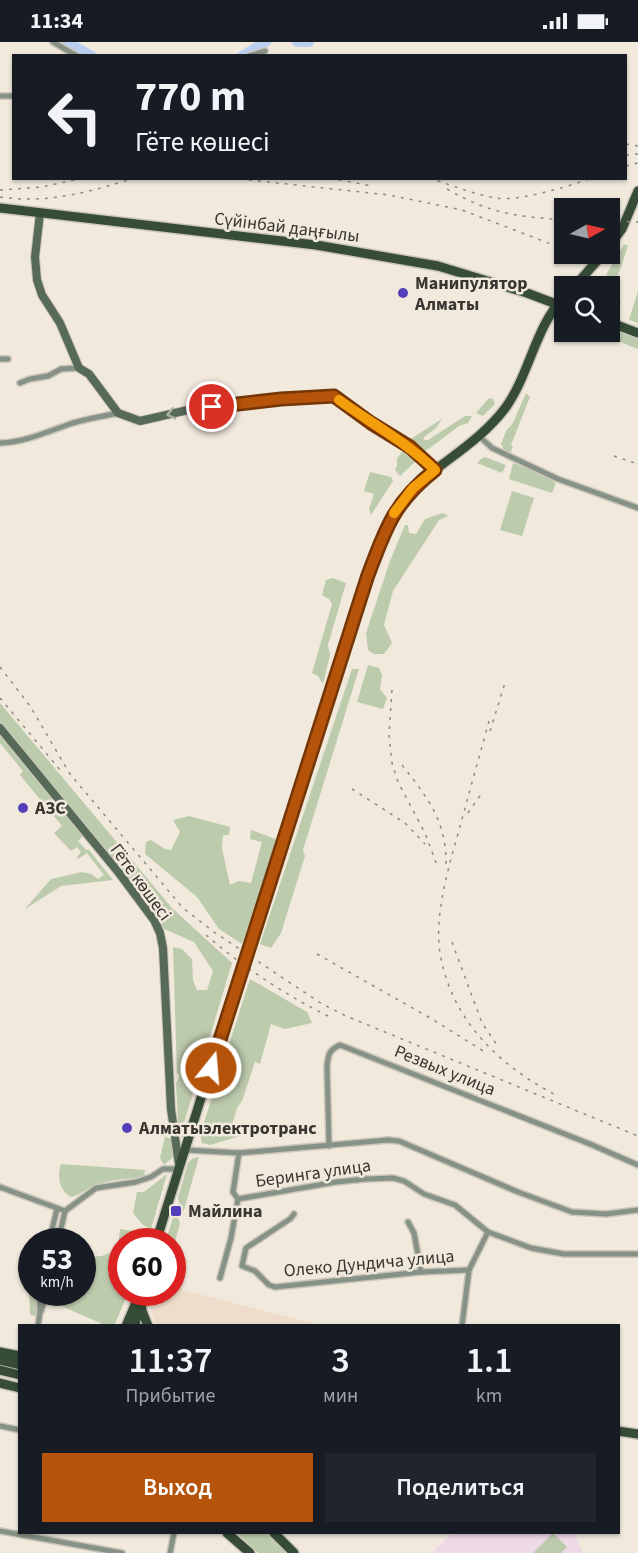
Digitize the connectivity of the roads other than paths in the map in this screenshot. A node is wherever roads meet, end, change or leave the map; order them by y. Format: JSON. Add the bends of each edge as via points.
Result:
{"nodes":[{"id":1,"x":53,"y":42,"type":"edge"},
{"id":2,"x":264,"y":51,"type":"dead end"},
{"id":3,"x":74,"y":54,"type":"edge"},
{"id":4,"x":255,"y":54,"type":"edge"},
{"id":5,"x":638,"y":191,"type":"edge"},
{"id":6,"x":0,"y":208,"type":"edge"},
{"id":7,"x":40,"y":213,"type":"junction"},
{"id":8,"x":633,"y":215,"type":"edge"},
{"id":9,"x":620,"y":232,"type":"edge"},
{"id":10,"x":554,"y":304,"type":"edge"},
{"id":11,"x":554,"y":312,"type":"edge"},
{"id":12,"x":620,"y":326,"type":"edge"},
{"id":13,"x":638,"y":333,"type":"edge"},
{"id":14,"x":0,"y":359,"type":"edge"},
{"id":15,"x":8,"y":359,"type":"dead end"},
{"id":16,"x":79,"y":368,"type":"junction"},
{"id":17,"x":20,"y":382,"type":"dead end"},
{"id":18,"x":118,"y":413,"type":"junction"},
{"id":19,"x":479,"y":436,"type":"junction"},
{"id":20,"x":0,"y":443,"type":"edge"},
{"id":21,"x":435,"y":470,"type":"junction"},
{"id":22,"x":638,"y":508,"type":"edge"},
{"id":23,"x":0,"y":728,"type":"edge"},
{"id":24,"x":194,"y":1123,"type":"junction"},
{"id":25,"x":173,"y":1124,"type":"junction"},
{"id":26,"x":329,"y":1146,"type":"junction"},
{"id":27,"x":186,"y":1150,"type":"junction"},
{"id":28,"x":239,"y":1153,"type":"junction"},
{"id":29,"x":638,"y":1165,"type":"edge"},
{"id":30,"x":180,"y":1169,"type":"junction"},
{"id":31,"x":0,"y":1187,"type":"edge"},
{"id":32,"x":238,"y":1199,"type":"junction"},
{"id":33,"x":57,"y":1209,"type":"junction"},
{"id":34,"x":638,"y":1210,"type":"edge"},
{"id":35,"x":65,"y":1211,"type":"junction"},
{"id":36,"x":294,"y":1214,"type":"dead end"},
{"id":37,"x":408,"y":1222,"type":"dead end"},
{"id":38,"x":52,"y":1228,"type":"edge"},
{"id":39,"x":61,"y":1228,"type":"edge"},
{"id":40,"x":161,"y":1228,"type":"edge"},
{"id":41,"x":488,"y":1232,"type":"junction"},
{"id":42,"x":638,"y":1254,"type":"edge"},
{"id":43,"x":470,"y":1270,"type":"junction"},
{"id":44,"x":421,"y":1272,"type":"junction"},
{"id":45,"x":220,"y":1278,"type":"dead end"},
{"id":46,"x":40,"y":1306,"type":"edge"},
{"id":47,"x":42,"y":1306,"type":"edge"},
{"id":48,"x":134,"y":1306,"type":"edge"},
{"id":49,"x":138,"y":1306,"type":"edge"},
{"id":50,"x":141,"y":1306,"type":"edge"},
{"id":51,"x":40,"y":1312,"type":"junction"},
{"id":52,"x":38,"y":1324,"type":"edge"},
{"id":53,"x":127,"y":1324,"type":"edge"},
{"id":54,"x":135,"y":1324,"type":"edge"},
{"id":55,"x":147,"y":1324,"type":"edge"},
{"id":56,"x":462,"y":1324,"type":"edge"},
{"id":57,"x":0,"y":1352,"type":"edge"},
{"id":58,"x":18,"y":1356,"type":"edge"},
{"id":59,"x":0,"y":1360,"type":"edge"},
{"id":60,"x":18,"y":1364,"type":"edge"},
{"id":61,"x":0,"y":1370,"type":"edge"},
{"id":62,"x":18,"y":1374,"type":"edge"},
{"id":63,"x":0,"y":1378,"type":"edge"},
{"id":64,"x":18,"y":1382,"type":"edge"},
{"id":65,"x":0,"y":1383,"type":"edge"},
{"id":66,"x":18,"y":1388,"type":"edge"},
{"id":67,"x":0,"y":1426,"type":"edge"},
{"id":68,"x":18,"y":1430,"type":"edge"},
{"id":69,"x":620,"y":1431,"type":"edge"},
{"id":70,"x":638,"y":1434,"type":"edge"},
{"id":71,"x":0,"y":1531,"type":"edge"},
{"id":72,"x":174,"y":1534,"type":"edge"},
{"id":73,"x":228,"y":1534,"type":"edge"},
{"id":74,"x":233,"y":1534,"type":"edge"},
{"id":75,"x":276,"y":1535,"type":"edge"},
{"id":76,"x":122,"y":1553,"type":"edge"},
{"id":77,"x":170,"y":1553,"type":"edge"},
{"id":78,"x":251,"y":1553,"type":"edge"},
{"id":79,"x":294,"y":1553,"type":"edge"}],
"edges":[{"from":1,"to":3,"type":"street"},
{"from":2,"to":4,"type":"street"},
{"from":5,"to":8,"type":"main road"},
{"from":6,"to":7,"type":"main road","name":"Сүйінбай даңғылы"},
{"from":7,"to":10,"type":"main road","name":"Сүйінбай даңғылы","via":[[316,245],[429,264]]},
{"from":7,"to":16,"type":"street","via":[[35,257],[38,280]]},
{"from":8,"to":9,"type":"main road"},
{"from":11,"to":19,"type":"main road","via":[[514,395]]},
{"from":12,"to":13,"type":"main road"},
{"from":14,"to":15,"type":"street"},
{"from":16,"to":17,"type":"street","via":[[61,369]]},
{"from":16,"to":18,"type":"street","via":[[89,374]]},
{"from":18,"to":20,"type":"street","via":[[33,438]]},
{"from":21,"to":18,"type":"street","one_way":true,"via":[[410,447],[330,395],[188,410],[140,421]]},
{"from":19,"to":21,"type":"main road"},
{"from":19,"to":22,"type":"street","via":[[492,448],[549,475]]},
{"from":21,"to":24,"type":"main road","bridge":true,"via":[[404,498],[384,532],[367,578]]},
{"from":23,"to":25,"type":"street","name":"Гёте көшесі","via":[[119,873],[157,926],[163,948]]},
{"from":24,"to":25,"type":"street","via":[[182,1132]]},
{"from":24,"to":27,"type":"main road"},
{"from":25,"to":30,"type":"street","name":"Гёте көшесі"},
{"from":26,"to":28,"type":"street","name":"Беринга улица"},
{"from":26,"to":29,"type":"street","name":"Резвых улица","via":[[328,1054],[340,1045]]},
{"from":26,"to":34,"type":"street","name":"Беринга улица","via":[[399,1141],[572,1212],[606,1214]]},
{"from":27,"to":28,"type":"street","name":"Беринга улица"},
{"from":27,"to":30,"type":"main road"},
{"from":28,"to":32,"type":"street","name":"Беринга улица","via":[[233,1192]]},
{"from":30,"to":35,"type":"street","via":[[163,1169],[136,1182],[96,1188]]},
{"from":30,"to":40,"type":"main road"},
{"from":31,"to":33,"type":"street"},
{"from":32,"to":41,"type":"street","name":"Беринга улица","via":[[336,1182],[393,1178],[455,1205]]},
{"from":32,"to":45,"type":"street"},
{"from":33,"to":35,"type":"street"},
{"from":33,"to":38,"type":"street"},
{"from":35,"to":39,"type":"street"},
{"from":36,"to":44,"type":"street","name":"Олеко Дундича улица","via":[[248,1245],[242,1266],[255,1270],[269,1285]]},
{"from":37,"to":44,"type":"street","via":[[414,1233]]},
{"from":41,"to":42,"type":"street","name":"Беринга улица","via":[[531,1248],[564,1254]]},
{"from":41,"to":43,"type":"street"},
{"from":43,"to":44,"type":"street","name":"Олеко Дундича улица"},
{"from":43,"to":56,"type":"street"},
{"from":46,"to":51,"type":"street"},
{"from":47,"to":51,"type":"street"},
{"from":48,"to":53,"type":"main road"},
{"from":49,"to":54,"type":"main road"},
{"from":50,"to":55,"type":"main road"},
{"from":51,"to":52,"type":"street"},
{"from":57,"to":58,"type":"main road"},
{"from":59,"to":60,"type":"main road"},
{"from":61,"to":62,"type":"main road"},
{"from":63,"to":64,"type":"main road"},
{"from":65,"to":66,"type":"main road"},
{"from":67,"to":68,"type":"street"},
{"from":69,"to":70,"type":"main road"},
{"from":71,"to":76,"type":"street"},
{"from":72,"to":77,"type":"street"},
{"from":73,"to":78,"type":"main road"},
{"from":74,"to":78,"type":"main road"},
{"from":75,"to":79,"type":"main road"}]}
